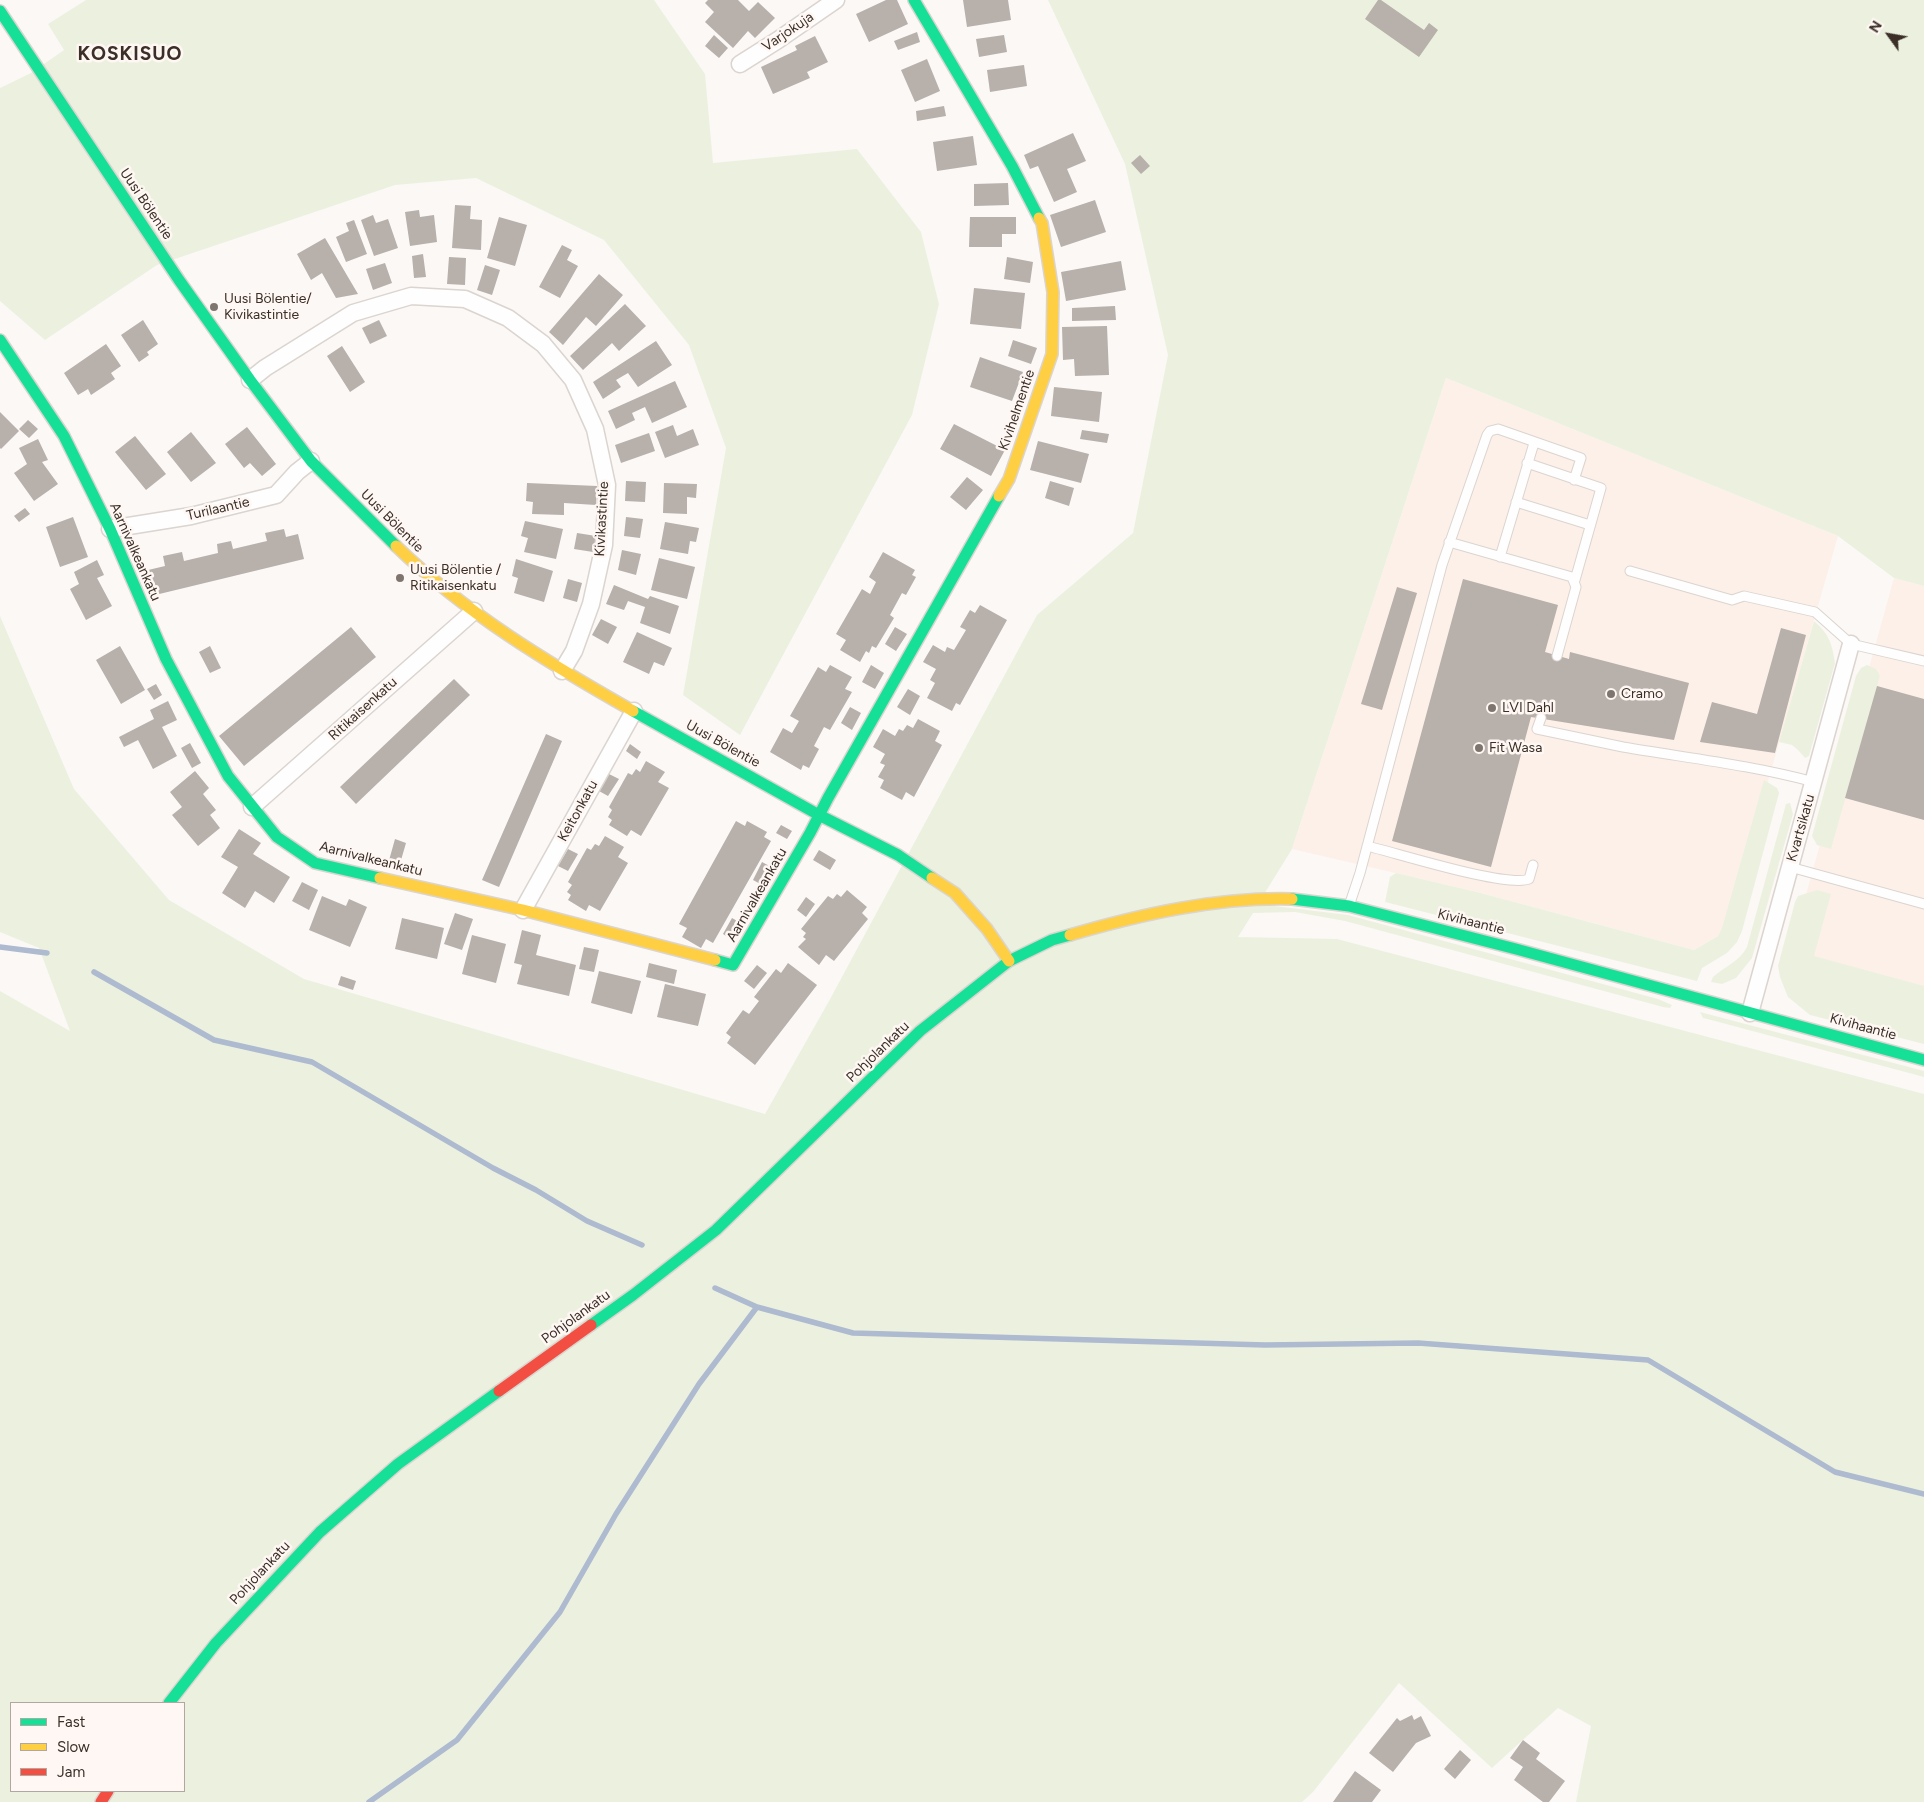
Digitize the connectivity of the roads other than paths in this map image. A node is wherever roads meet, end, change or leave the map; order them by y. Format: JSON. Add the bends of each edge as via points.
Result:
{"nodes":[{"id":1,"x":836,"y":0,"type":"edge"},
{"id":2,"x":914,"y":0,"type":"edge"},
{"id":3,"x":0,"y":11,"type":"edge"},
{"id":4,"x":740,"y":64,"type":"dead end"},
{"id":5,"x":0,"y":340,"type":"edge"},
{"id":6,"x":250,"y":380,"type":"junction"},
{"id":7,"x":1534,"y":442,"type":"junction"},
{"id":8,"x":311,"y":462,"type":"junction"},
{"id":9,"x":1527,"y":463,"type":"junction"},
{"id":10,"x":1574,"y":480,"type":"junction"},
{"id":11,"x":1516,"y":502,"type":"junction"},
{"id":12,"x":1590,"y":525,"type":"junction"},
{"id":13,"x":110,"y":529,"type":"junction"},
{"id":14,"x":1449,"y":542,"type":"junction"},
{"id":15,"x":1500,"y":557,"type":"junction"},
{"id":16,"x":1630,"y":571,"type":"dead end"},
{"id":17,"x":1575,"y":580,"type":"junction"},
{"id":18,"x":474,"y":611,"type":"junction"},
{"id":19,"x":1851,"y":644,"type":"junction"},
{"id":20,"x":1557,"y":656,"type":"dead end"},
{"id":21,"x":1924,"y":661,"type":"edge"},
{"id":22,"x":562,"y":671,"type":"junction"},
{"id":23,"x":634,"y":712,"type":"junction"},
{"id":24,"x":1541,"y":718,"type":"dead end"},
{"id":25,"x":1814,"y":782,"type":"junction"},
{"id":26,"x":252,"y":807,"type":"junction"},
{"id":27,"x":819,"y":815,"type":"junction"},
{"id":28,"x":1367,"y":846,"type":"junction"},
{"id":29,"x":1533,"y":865,"type":"dead end"},
{"id":30,"x":1790,"y":867,"type":"junction"},
{"id":31,"x":1924,"y":904,"type":"edge"},
{"id":32,"x":1349,"y":906,"type":"junction"},
{"id":33,"x":523,"y":910,"type":"junction"},
{"id":34,"x":1009,"y":961,"type":"junction"},
{"id":35,"x":1750,"y":1012,"type":"junction"},
{"id":36,"x":1924,"y":1060,"type":"edge"},
{"id":37,"x":169,"y":1702,"type":"edge"}],
"edges":[{"from":1,"to":4,"type":"street","name":"Varjokuja"},
{"from":2,"to":27,"type":"street","name":"Kivihelmentie","via":[[1042,223],[1053,292],[1052,354],[1009,479]]},
{"from":3,"to":6,"type":"street","name":"Uusi Bölentie","via":[[179,280]]},
{"from":5,"to":13,"type":"street","name":"Aarnivalkeankatu","via":[[64,436]]},
{"from":6,"to":8,"type":"street","name":"Uusi Bölentie"},
{"from":6,"to":22,"type":"street","name":"Kivikastintie","via":[[354,313],[410,296],[465,299],[508,318],[543,344],[573,380],[595,429],[607,485],[604,546],[591,604],[574,651]]},
{"from":7,"to":9,"type":"lane"},
{"from":7,"to":10,"type":"lane","via":[[1581,458]]},
{"from":7,"to":14,"type":"lane","via":[[1498,429],[1490,431],[1481,448]]},
{"from":8,"to":13,"type":"street","name":"Turilaantie","via":[[276,495],[191,516]]},
{"from":8,"to":18,"type":"street","name":"Uusi Bölentie","via":[[417,566]]},
{"from":9,"to":10,"type":"lane"},
{"from":9,"to":11,"type":"lane"},
{"from":10,"to":12,"type":"lane","via":[[1601,488]]},
{"from":11,"to":12,"type":"lane"},
{"from":11,"to":15,"type":"lane"},
{"from":12,"to":17,"type":"lane"},
{"from":13,"to":26,"type":"street","name":"Aarnivalkeankatu","via":[[166,660],[228,776]]},
{"from":14,"to":15,"type":"lane"},
{"from":14,"to":28,"type":"lane"},
{"from":15,"to":17,"type":"lane"},
{"from":16,"to":19,"type":"lane","via":[[1732,600],[1744,596],[1815,612]]},
{"from":17,"to":20,"type":"lane","via":[[1576,587]]},
{"from":18,"to":22,"type":"street","name":"Uusi Bölentie"},
{"from":18,"to":26,"type":"street","name":"Ritikaisenkatu"},
{"from":19,"to":21,"type":"lane"},
{"from":19,"to":25,"type":"street","name":"Kvartsikatu"},
{"from":22,"to":23,"type":"street","name":"Uusi Bölentie"},
{"from":23,"to":27,"type":"street","name":"Uusi Bölentie"},
{"from":23,"to":33,"type":"street","name":"Keitonkatu"},
{"from":24,"to":25,"type":"lane","via":[[1537,729]]},
{"from":25,"to":30,"type":"street","name":"Kvartsikatu"},
{"from":26,"to":33,"type":"street","name":"Aarnivalkeankatu","via":[[277,837],[315,864]]},
{"from":27,"to":33,"type":"street","name":"Aarnivalkeankatu","via":[[733,965]]},
{"from":27,"to":34,"type":"street","name":"Uusi Bölentie","via":[[898,855],[955,894],[987,929]]},
{"from":28,"to":29,"type":"lane","via":[[1490,878],[1523,882],[1529,879]]},
{"from":28,"to":32,"type":"lane"},
{"from":30,"to":31,"type":"lane"},
{"from":30,"to":35,"type":"street","name":"Kvartsikatu"},
{"from":32,"to":34,"type":"street","name":"Kivihaantie","via":[[1290,899],[1217,902],[1119,922],[1052,940]]},
{"from":32,"to":35,"type":"street","name":"Kivihaantie"},
{"from":34,"to":37,"type":"street","name":"Pohjolankatu","via":[[920,1031],[716,1230],[633,1295],[398,1464],[327,1526],[216,1643]]},
{"from":35,"to":36,"type":"street","name":"Kivihaantie"}]}
